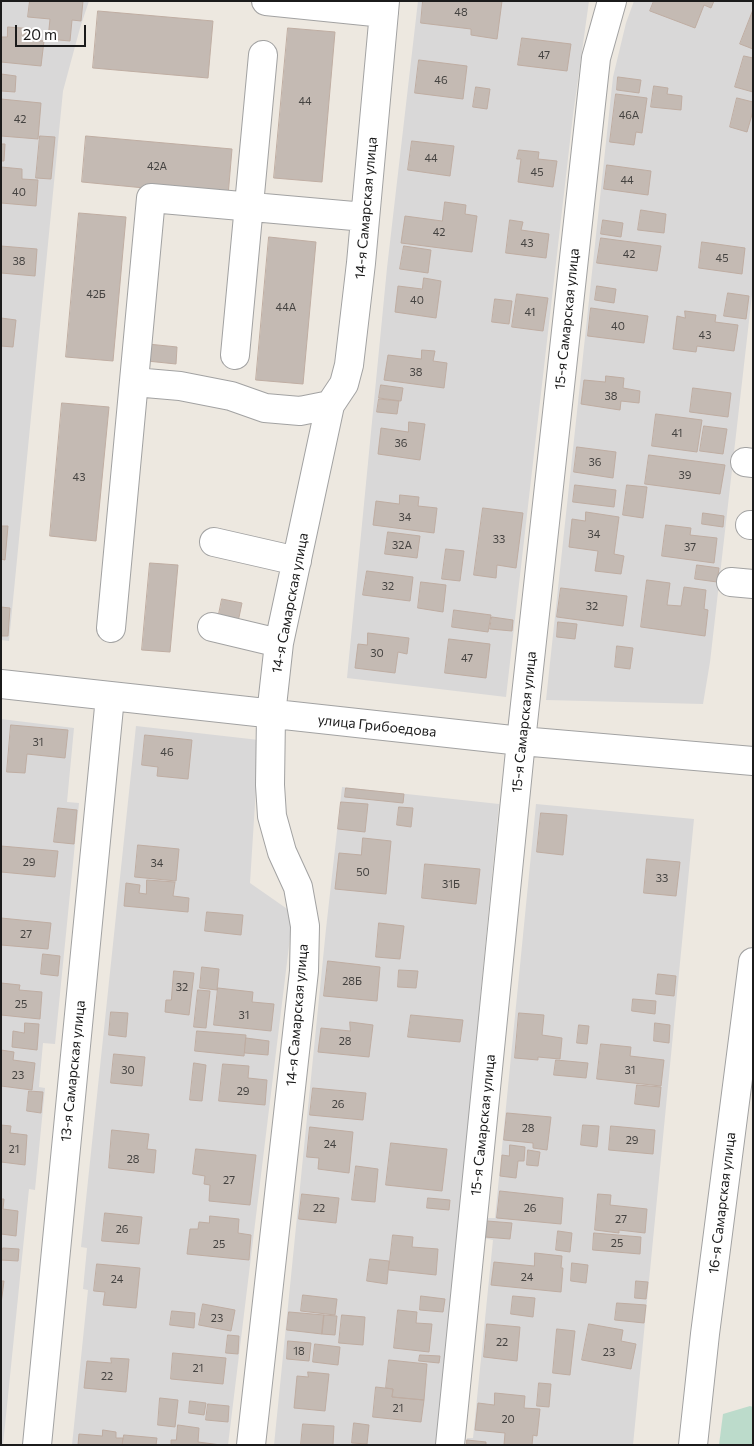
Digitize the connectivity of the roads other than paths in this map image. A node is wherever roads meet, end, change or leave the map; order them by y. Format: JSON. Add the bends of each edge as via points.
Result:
{"nodes":[{"id":1,"x":266,"y":1,"type":"edge"},
{"id":2,"x":612,"y":1,"type":"edge"},
{"id":3,"x":385,"y":7,"type":"edge"},
{"id":4,"x":263,"y":55,"type":"dead end"},
{"id":5,"x":249,"y":207,"type":"junction"},
{"id":6,"x":365,"y":217,"type":"junction"},
{"id":7,"x":235,"y":356,"type":"dead end"},
{"id":8,"x":134,"y":382,"type":"junction"},
{"id":9,"x":330,"y":405,"type":"junction"},
{"id":10,"x":214,"y":542,"type":"dead end"},
{"id":11,"x":297,"y":561,"type":"junction"},
{"id":12,"x":212,"y":627,"type":"dead end"},
{"id":13,"x":111,"y":628,"type":"dead end"},
{"id":14,"x":279,"y":644,"type":"junction"},
{"id":15,"x":1,"y":684,"type":"edge"},
{"id":16,"x":110,"y":697,"type":"junction"},
{"id":17,"x":271,"y":715,"type":"junction"},
{"id":18,"x":521,"y":741,"type":"junction"},
{"id":19,"x":753,"y":761,"type":"edge"},
{"id":20,"x":753,"y":962,"type":"edge"},
{"id":21,"x":37,"y":1445,"type":"edge"},
{"id":22,"x":251,"y":1445,"type":"edge"},
{"id":23,"x":450,"y":1445,"type":"edge"},
{"id":24,"x":693,"y":1445,"type":"edge"}],
"edges":[{"from":1,"to":3,"type":"street"},
{"from":2,"to":18,"type":"street","name":"15-я Самарская улица","via":[[596,58]]},
{"from":3,"to":6,"type":"street","name":"14-я Самарская улица"},
{"from":4,"to":5,"type":"street"},
{"from":5,"to":6,"type":"street"},
{"from":5,"to":7,"type":"street"},
{"from":5,"to":8,"type":"street","via":[[151,198]]},
{"from":6,"to":9,"type":"street","name":"14-я Самарская улица","via":[[350,365],[344,384]]},
{"from":8,"to":9,"type":"street","via":[[206,391],[265,408],[300,411]]},
{"from":8,"to":13,"type":"street"},
{"from":9,"to":11,"type":"street","name":"14-я Самарская улица"},
{"from":10,"to":11,"type":"street"},
{"from":11,"to":14,"type":"street","name":"14-я Самарская улица"},
{"from":12,"to":14,"type":"street"},
{"from":14,"to":17,"type":"street","name":"14-я Самарская улица"},
{"from":15,"to":16,"type":"street","name":"улица Грибоедова"},
{"from":16,"to":17,"type":"street","name":"улица Грибоедова"},
{"from":16,"to":21,"type":"street","name":"13-я Самарская улица"},
{"from":17,"to":18,"type":"street","name":"улица Грибоедова"},
{"from":17,"to":22,"type":"street","name":"14-я Самарская улица","via":[[272,816],[282,852],[298,887],[305,926],[302,981]]},
{"from":18,"to":19,"type":"street","name":"улица Грибоедова"},
{"from":18,"to":23,"type":"street","name":"15-я Самарская улица"},
{"from":20,"to":24,"type":"street","name":"16-я Самарская улица"}]}
